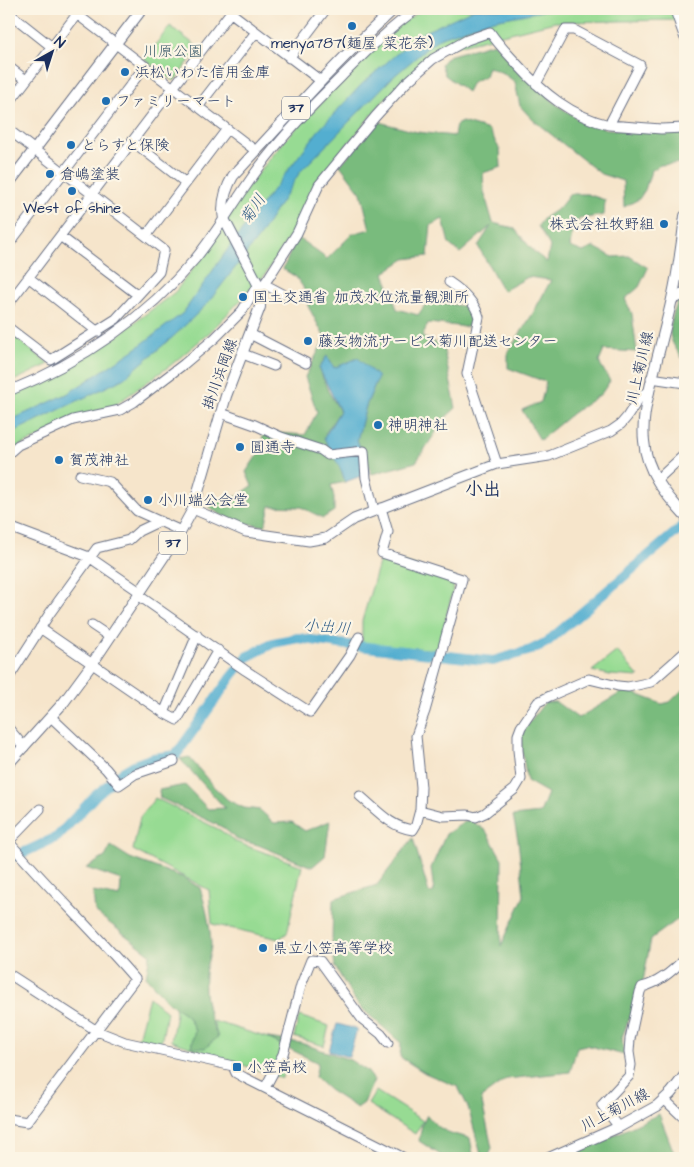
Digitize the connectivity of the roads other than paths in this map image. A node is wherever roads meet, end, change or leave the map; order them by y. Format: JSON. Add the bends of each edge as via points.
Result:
{"nodes":[{"id":1,"x":142,"y":9,"type":"edge"},
{"id":2,"x":326,"y":9,"type":"edge"},
{"id":3,"x":394,"y":9,"type":"edge"},
{"id":4,"x":417,"y":9,"type":"edge"},
{"id":5,"x":675,"y":9,"type":"edge"},
{"id":6,"x":76,"y":10,"type":"edge"},
{"id":7,"x":231,"y":10,"type":"edge"},
{"id":8,"x":9,"y":13,"type":"edge"},
{"id":9,"x":256,"y":32,"type":"junction"},
{"id":10,"x":684,"y":34,"type":"edge"},
{"id":11,"x":116,"y":43,"type":"junction"},
{"id":12,"x":52,"y":47,"type":"junction"},
{"id":13,"x":289,"y":58,"type":"junction"},
{"id":14,"x":145,"y":66,"type":"junction"},
{"id":15,"x":9,"y":67,"type":"edge"},
{"id":16,"x":26,"y":80,"type":"junction"},
{"id":17,"x":320,"y":81,"type":"junction"},
{"id":18,"x":536,"y":84,"type":"junction"},
{"id":19,"x":172,"y":87,"type":"junction"},
{"id":20,"x":9,"y":103,"type":"edge"},
{"id":21,"x":198,"y":107,"type":"junction"},
{"id":22,"x":609,"y":125,"type":"junction"},
{"id":23,"x":685,"y":128,"type":"edge"},
{"id":24,"x":227,"y":129,"type":"junction"},
{"id":25,"x":9,"y":130,"type":"edge"},
{"id":26,"x":132,"y":141,"type":"junction"},
{"id":27,"x":34,"y":150,"type":"junction"},
{"id":28,"x":256,"y":152,"type":"junction"},
{"id":29,"x":64,"y":172,"type":"junction"},
{"id":30,"x":9,"y":183,"type":"edge"},
{"id":31,"x":186,"y":183,"type":"junction"},
{"id":32,"x":92,"y":194,"type":"junction"},
{"id":33,"x":685,"y":216,"type":"edge"},
{"id":34,"x":225,"y":220,"type":"junction"},
{"id":35,"x":60,"y":236,"type":"junction"},
{"id":36,"x":146,"y":236,"type":"junction"},
{"id":37,"x":9,"y":244,"type":"edge"},
{"id":38,"x":28,"y":277,"type":"junction"},
{"id":39,"x":449,"y":282,"type":"dead end"},
{"id":40,"x":260,"y":285,"type":"junction"},
{"id":41,"x":685,"y":291,"type":"edge"},
{"id":42,"x":283,"y":294,"type":"dead end"},
{"id":43,"x":138,"y":295,"type":"junction"},
{"id":44,"x":672,"y":299,"type":"junction"},
{"id":45,"x":9,"y":303,"type":"edge"},
{"id":46,"x":9,"y":328,"type":"edge"},
{"id":47,"x":98,"y":332,"type":"junction"},
{"id":48,"x":250,"y":334,"type":"junction"},
{"id":49,"x":243,"y":354,"type":"junction"},
{"id":50,"x":306,"y":363,"type":"dead end"},
{"id":51,"x":274,"y":366,"type":"dead end"},
{"id":52,"x":651,"y":378,"type":"junction"},
{"id":53,"x":685,"y":383,"type":"edge"},
{"id":54,"x":9,"y":392,"type":"edge"},
{"id":55,"x":649,"y":392,"type":"junction"},
{"id":56,"x":221,"y":413,"type":"junction"},
{"id":57,"x":9,"y":453,"type":"edge"},
{"id":58,"x":685,"y":454,"type":"edge"},
{"id":59,"x":497,"y":464,"type":"junction"},
{"id":60,"x":80,"y":475,"type":"dead end"},
{"id":61,"x":657,"y":480,"type":"junction"},
{"id":62,"x":193,"y":509,"type":"junction"},
{"id":63,"x":378,"y":509,"type":"junction"},
{"id":64,"x":685,"y":516,"type":"edge"},
{"id":65,"x":160,"y":521,"type":"junction"},
{"id":66,"x":9,"y":527,"type":"edge"},
{"id":67,"x":181,"y":531,"type":"junction"},
{"id":68,"x":89,"y":557,"type":"junction"},
{"id":69,"x":139,"y":593,"type":"junction"},
{"id":70,"x":92,"y":625,"type":"dead end"},
{"id":71,"x":40,"y":628,"type":"junction"},
{"id":72,"x":197,"y":635,"type":"junction"},
{"id":73,"x":110,"y":637,"type":"junction"},
{"id":74,"x":354,"y":646,"type":"dead end"},
{"id":75,"x":218,"y":650,"type":"junction"},
{"id":76,"x":685,"y":652,"type":"edge"},
{"id":77,"x":92,"y":664,"type":"junction"},
{"id":78,"x":9,"y":678,"type":"edge"},
{"id":79,"x":164,"y":713,"type":"junction"},
{"id":80,"x":52,"y":718,"type":"junction"},
{"id":81,"x":9,"y":729,"type":"edge"},
{"id":82,"x":24,"y":747,"type":"junction"},
{"id":83,"x":174,"y":760,"type":"dead end"},
{"id":84,"x":9,"y":764,"type":"edge"},
{"id":85,"x":360,"y":796,"type":"dead end"},
{"id":86,"x":40,"y":809,"type":"dead end"},
{"id":87,"x":420,"y":810,"type":"junction"},
{"id":88,"x":9,"y":841,"type":"edge"},
{"id":89,"x":685,"y":958,"type":"edge"},
{"id":90,"x":9,"y":974,"type":"edge"},
{"id":91,"x":97,"y":1031,"type":"junction"},
{"id":92,"x":388,"y":1043,"type":"dead end"},
{"id":93,"x":685,"y":1076,"type":"edge"},
{"id":94,"x":265,"y":1088,"type":"junction"},
{"id":95,"x":665,"y":1100,"type":"junction"},
{"id":96,"x":9,"y":1119,"type":"edge"},
{"id":97,"x":685,"y":1119,"type":"edge"},
{"id":98,"x":619,"y":1128,"type":"junction"},
{"id":99,"x":404,"y":1158,"type":"edge"},
{"id":100,"x":549,"y":1158,"type":"edge"}],
"edges":[{"from":1,"to":11,"type":"main road"},
{"from":2,"to":13,"type":"street"},
{"from":3,"to":17,"type":"main road","name":"掛川浜岡線","number":"37"},
{"from":4,"to":34,"type":"street","via":[[384,35],[304,114],[259,168]]},
{"from":5,"to":10,"type":"main road"},
{"from":6,"to":11,"type":"street"},
{"from":6,"to":12,"type":"street"},
{"from":7,"to":9,"type":"street"},
{"from":7,"to":19,"type":"street"},
{"from":8,"to":12,"type":"street"},
{"from":9,"to":13,"type":"street"},
{"from":9,"to":21,"type":"street"},
{"from":11,"to":14,"type":"street"},
{"from":11,"to":27,"type":"main road"},
{"from":12,"to":16,"type":"street"},
{"from":13,"to":17,"type":"street"},
{"from":14,"to":19,"type":"street"},
{"from":14,"to":29,"type":"street"},
{"from":15,"to":16,"type":"street"},
{"from":16,"to":20,"type":"street"},
{"from":17,"to":28,"type":"main road","name":"掛川浜岡線","number":"37"},
{"from":18,"to":22,"type":"street","via":[[580,116]]},
{"from":18,"to":22,"type":"street","via":[[564,30],[574,30],[640,65]]},
{"from":18,"to":40,"type":"street","via":[[490,32],[467,40],[433,59],[405,84],[328,173],[312,198],[297,233]]},
{"from":19,"to":21,"type":"street"},
{"from":19,"to":26,"type":"street"},
{"from":21,"to":24,"type":"street"},
{"from":22,"to":23,"type":"street"},
{"from":24,"to":28,"type":"street"},
{"from":24,"to":31,"type":"street"},
{"from":25,"to":27,"type":"street"},
{"from":26,"to":31,"type":"street"},
{"from":26,"to":32,"type":"street"},
{"from":27,"to":29,"type":"street"},
{"from":27,"to":30,"type":"main road"},
{"from":28,"to":34,"type":"main road","name":"掛川浜岡線","number":"37","via":[[227,186],[223,203]]},
{"from":29,"to":32,"type":"street"},
{"from":29,"to":37,"type":"street"},
{"from":31,"to":36,"type":"street"},
{"from":32,"to":35,"type":"street"},
{"from":32,"to":36,"type":"street"},
{"from":33,"to":44,"type":"main road","name":"川上菊川線"},
{"from":34,"to":40,"type":"main road","name":"掛川浜岡線","number":"37"},
{"from":34,"to":54,"type":"street","via":[[195,259],[122,328],[83,356]]},
{"from":35,"to":38,"type":"street"},
{"from":35,"to":43,"type":"street"},
{"from":36,"to":43,"type":"street","via":[[164,250],[159,272]]},
{"from":38,"to":45,"type":"street"},
{"from":38,"to":47,"type":"street"},
{"from":39,"to":59,"type":"street","via":[[462,291],[478,311],[467,374]]},
{"from":40,"to":42,"type":"street"},
{"from":40,"to":48,"type":"main road","name":"掛川浜岡線","number":"37","via":[[260,307]]},
{"from":40,"to":57,"type":"street","via":[[242,311],[215,338],[134,402],[120,410],[73,420],[18,445]]},
{"from":41,"to":44,"type":"street"},
{"from":43,"to":47,"type":"street","via":[[116,319]]},
{"from":44,"to":52,"type":"main road","name":"川上菊川線"},
{"from":46,"to":47,"type":"street","via":[[51,360]]},
{"from":48,"to":49,"type":"main road","name":"掛川浜岡線","number":"37"},
{"from":48,"to":50,"type":"street"},
{"from":49,"to":51,"type":"street"},
{"from":49,"to":56,"type":"main road","name":"掛川浜岡線","number":"37"},
{"from":52,"to":53,"type":"street"},
{"from":52,"to":55,"type":"main road","name":"川上菊川線"},
{"from":55,"to":59,"type":"street","via":[[641,395],[627,417],[611,431],[549,456]]},
{"from":55,"to":61,"type":"main road","name":"川上菊川線","via":[[643,422],[644,442]]},
{"from":56,"to":62,"type":"main road","name":"掛川浜岡線","number":"37"},
{"from":56,"to":63,"type":"street","via":[[328,455],[364,451],[366,478]]},
{"from":58,"to":61,"type":"street"},
{"from":59,"to":63,"type":"street"},
{"from":60,"to":65,"type":"street","via":[[110,482],[137,511]]},
{"from":61,"to":64,"type":"main road","name":"川上菊川線"},
{"from":62,"to":63,"type":"street","via":[[246,532],[309,541],[326,538],[354,519]]},
{"from":62,"to":67,"type":"main road","name":"掛川浜岡線","number":"37"},
{"from":63,"to":87,"type":"street","via":[[388,532],[382,553],[462,579],[416,736]]},
{"from":65,"to":67,"type":"street"},
{"from":65,"to":68,"type":"street","via":[[129,540],[97,548]]},
{"from":66,"to":68,"type":"street"},
{"from":67,"to":69,"type":"main road","name":"掛川浜岡線","number":"37"},
{"from":68,"to":69,"type":"street"},
{"from":68,"to":71,"type":"street"},
{"from":69,"to":72,"type":"street"},
{"from":69,"to":73,"type":"main road","name":"掛川浜岡線","number":"37"},
{"from":70,"to":73,"type":"street"},
{"from":71,"to":77,"type":"street"},
{"from":71,"to":78,"type":"street"},
{"from":72,"to":75,"type":"street"},
{"from":72,"to":79,"type":"street"},
{"from":73,"to":77,"type":"main road","name":"掛川浜岡線","number":"37"},
{"from":74,"to":75,"type":"street","via":[[310,712]]},
{"from":75,"to":79,"type":"street","via":[[177,720]]},
{"from":76,"to":87,"type":"street","via":[[651,682],[628,687],[588,679],[538,702],[518,735],[521,779],[515,789],[485,813],[476,817],[443,816]]},
{"from":77,"to":79,"type":"street"},
{"from":77,"to":80,"type":"main road","name":"掛川浜岡線","number":"37"},
{"from":80,"to":82,"type":"main road","name":"掛川浜岡線","number":"37"},
{"from":80,"to":83,"type":"street","via":[[119,785],[135,774]]},
{"from":81,"to":82,"type":"street"},
{"from":82,"to":84,"type":"main road","name":"掛川浜岡線","number":"37"},
{"from":85,"to":87,"type":"street","via":[[388,821],[408,830],[413,830],[416,825]]},
{"from":86,"to":88,"type":"street"},
{"from":88,"to":91,"type":"street","via":[[135,979]]},
{"from":89,"to":98,"type":"street","via":[[674,970],[642,987],[640,992],[630,1039],[629,1076],[602,1104]]},
{"from":90,"to":91,"type":"street"},
{"from":91,"to":94,"type":"street","via":[[125,1042],[233,1066],[236,1073]]},
{"from":91,"to":96,"type":"street","via":[[27,1122]]},
{"from":92,"to":94,"type":"street","via":[[362,1019],[320,961],[311,960],[283,1054]]},
{"from":93,"to":95,"type":"main road","name":"川上菊川線"},
{"from":94,"to":99,"type":"street"},
{"from":95,"to":97,"type":"street"},
{"from":95,"to":98,"type":"main road","name":"川上菊川線"},
{"from":98,"to":100,"type":"main road","name":"川上菊川線"}]}
